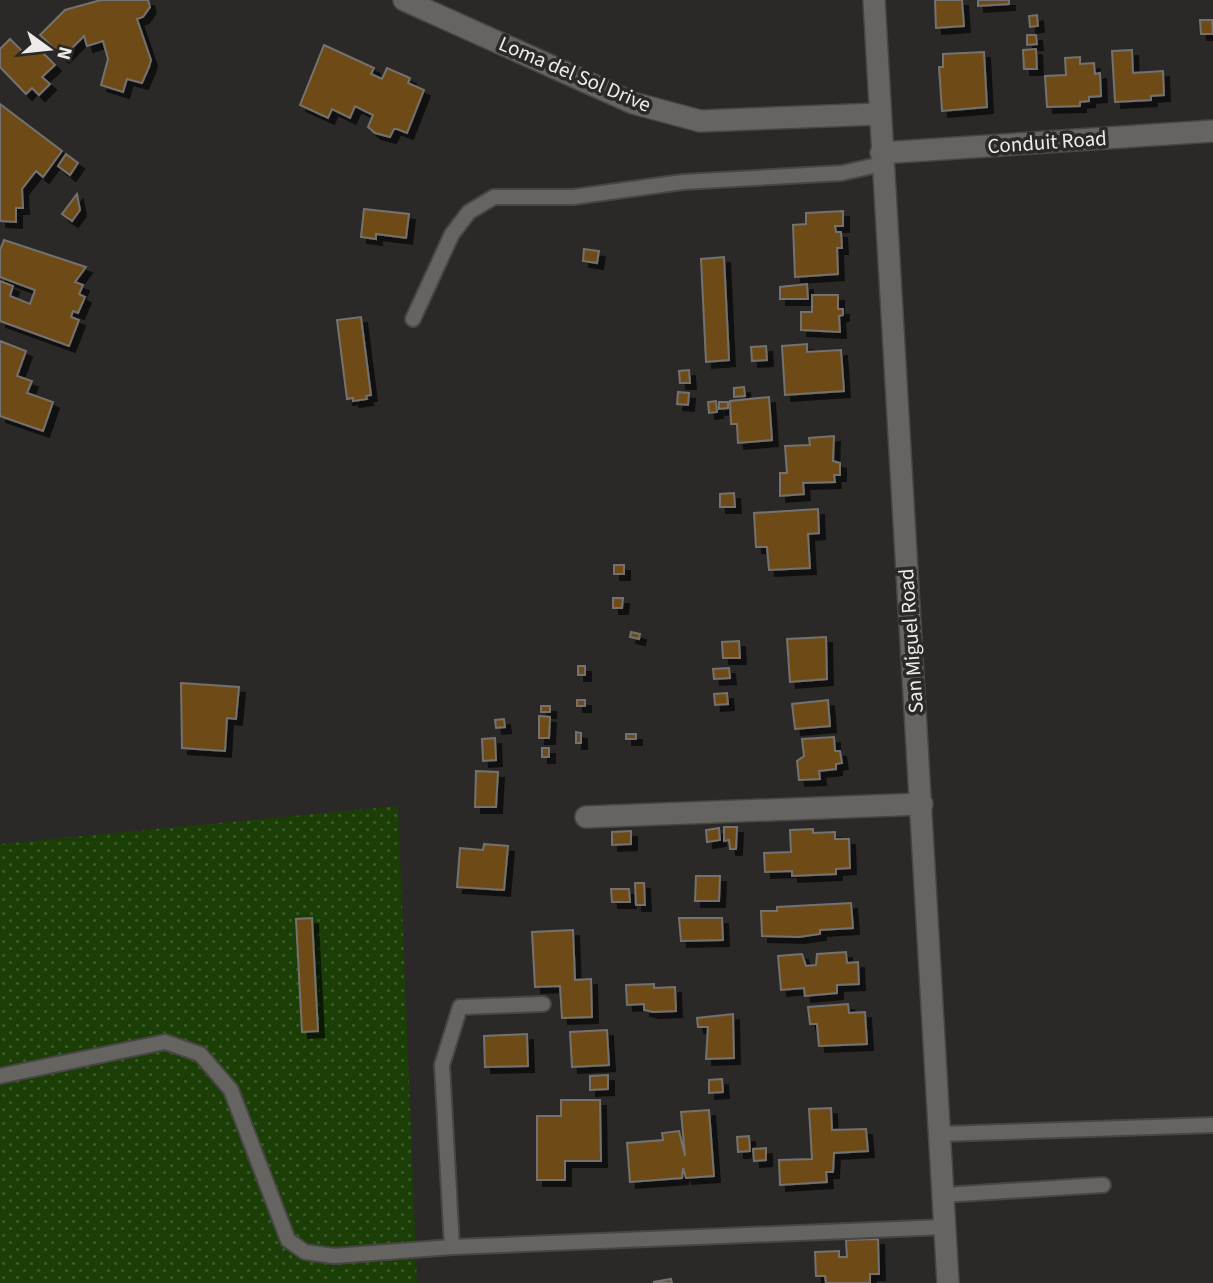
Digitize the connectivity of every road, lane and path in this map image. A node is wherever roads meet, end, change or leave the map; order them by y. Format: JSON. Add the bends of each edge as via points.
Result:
{"nodes":[{"id":1,"x":404,"y":0,"type":"edge"},
{"id":2,"x":874,"y":0,"type":"edge"},
{"id":3,"x":878,"y":114,"type":"junction"},
{"id":4,"x":1213,"y":131,"type":"edge"},
{"id":5,"x":881,"y":158,"type":"junction"},
{"id":6,"x":413,"y":318,"type":"dead end"},
{"id":7,"x":922,"y":804,"type":"junction"},
{"id":8,"x":586,"y":817,"type":"dead end"},
{"id":9,"x":543,"y":1004,"type":"dead end"},
{"id":10,"x":0,"y":1076,"type":"edge"},
{"id":11,"x":1213,"y":1125,"type":"edge"},
{"id":12,"x":940,"y":1134,"type":"junction"},
{"id":13,"x":1103,"y":1185,"type":"dead end"},
{"id":14,"x":944,"y":1195,"type":"junction"},
{"id":15,"x":945,"y":1227,"type":"junction"},
{"id":16,"x":452,"y":1247,"type":"junction"},
{"id":17,"x":948,"y":1283,"type":"edge"}],
"edges":[{"from":1,"to":3,"type":"street","name":"Loma del Sol Drive","via":[[633,103],[700,121]]},
{"from":2,"to":3,"type":"street","name":"San Miguel Road"},
{"from":3,"to":5,"type":"street","name":"San Miguel Road"},
{"from":4,"to":5,"type":"street","name":"Conduit Road"},
{"from":5,"to":6,"type":"lane","via":[[842,173],[683,182],[573,197],[494,197],[469,212],[452,234]]},
{"from":5,"to":7,"type":"street","name":"San Miguel Road"},
{"from":7,"to":8,"type":"street"},
{"from":7,"to":12,"type":"street","name":"San Miguel Road"},
{"from":9,"to":16,"type":"lane","via":[[460,1007],[442,1065]]},
{"from":10,"to":16,"type":"lane","via":[[165,1042],[200,1054],[231,1090],[288,1240],[305,1252],[334,1256]]},
{"from":11,"to":12,"type":"lane"},
{"from":12,"to":14,"type":"street","name":"San Miguel Road"},
{"from":13,"to":14,"type":"lane"},
{"from":14,"to":15,"type":"street","name":"San Miguel Road"},
{"from":15,"to":16,"type":"lane"},
{"from":15,"to":17,"type":"street","name":"San Miguel Road"}]}
